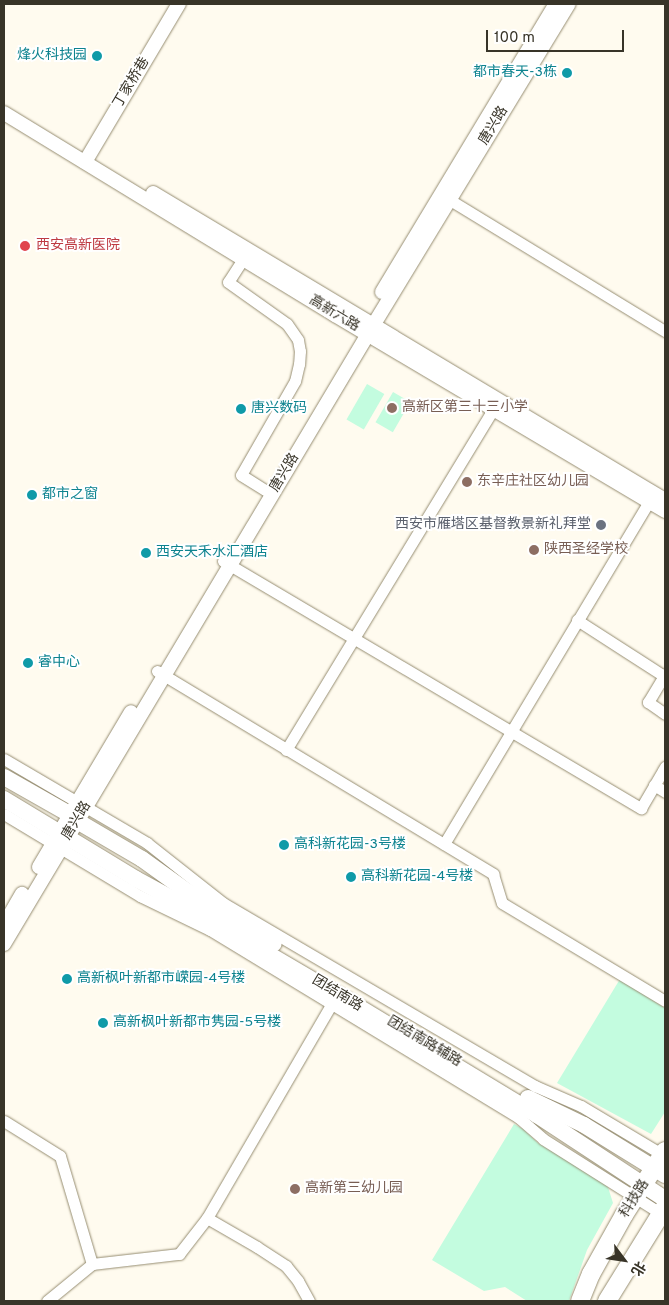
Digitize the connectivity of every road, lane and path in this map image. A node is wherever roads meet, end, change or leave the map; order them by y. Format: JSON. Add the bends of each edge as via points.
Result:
{"nodes":[{"id":1,"x":179,"y":4,"type":"edge"},
{"id":2,"x":556,"y":4,"type":"edge"},
{"id":3,"x":569,"y":4,"type":"edge"},
{"id":4,"x":4,"y":103,"type":"edge"},
{"id":5,"x":4,"y":113,"type":"edge"},
{"id":6,"x":87,"y":158,"type":"junction"},
{"id":7,"x":450,"y":200,"type":"junction"},
{"id":8,"x":243,"y":258,"type":"junction"},
{"id":9,"x":367,"y":327,"type":"junction"},
{"id":10,"x":665,"y":331,"type":"edge"},
{"id":11,"x":494,"y":408,"type":"junction"},
{"id":12,"x":265,"y":490,"type":"junction"},
{"id":13,"x":665,"y":500,"type":"edge"},
{"id":14,"x":649,"y":502,"type":"junction"},
{"id":15,"x":665,"y":511,"type":"edge"},
{"id":16,"x":227,"y":563,"type":"junction"},
{"id":17,"x":577,"y":620,"type":"junction"},
{"id":18,"x":354,"y":636,"type":"junction"},
{"id":19,"x":160,"y":674,"type":"junction"},
{"id":20,"x":665,"y":675,"type":"edge"},
{"id":21,"x":665,"y":714,"type":"edge"},
{"id":22,"x":511,"y":731,"type":"junction"},
{"id":23,"x":286,"y":750,"type":"junction"},
{"id":24,"x":4,"y":759,"type":"edge"},
{"id":25,"x":665,"y":767,"type":"edge"},
{"id":26,"x":4,"y":777,"type":"edge"},
{"id":27,"x":654,"y":785,"type":"junction"},
{"id":28,"x":665,"y":792,"type":"edge"},
{"id":29,"x":4,"y":799,"type":"edge"},
{"id":30,"x":77,"y":810,"type":"junction"},
{"id":31,"x":4,"y":814,"type":"edge"},
{"id":32,"x":59,"y":841,"type":"junction"},
{"id":33,"x":444,"y":844,"type":"junction"},
{"id":34,"x":4,"y":925,"type":"edge"},
{"id":35,"x":4,"y":944,"type":"edge"},
{"id":36,"x":334,"y":999,"type":"junction"},
{"id":37,"x":665,"y":1002,"type":"edge"},
{"id":38,"x":4,"y":1121,"type":"edge"},
{"id":39,"x":662,"y":1161,"type":"edge"},
{"id":40,"x":639,"y":1191,"type":"junction"},
{"id":41,"x":664,"y":1209,"type":"edge"},
{"id":42,"x":206,"y":1218,"type":"junction"},
{"id":43,"x":92,"y":1264,"type":"junction"},
{"id":44,"x":47,"y":1301,"type":"edge"},
{"id":45,"x":309,"y":1301,"type":"edge"},
{"id":46,"x":580,"y":1301,"type":"edge"},
{"id":47,"x":607,"y":1301,"type":"edge"}],
"edges":[{"from":1,"to":6,"type":"street","name":"丁家桥巷"},
{"from":2,"to":9,"type":"street","name":"唐兴路"},
{"from":3,"to":7,"type":"street","name":"唐兴路"},
{"from":4,"to":6,"type":"street","name":"高新六路"},
{"from":5,"to":6,"type":"street","name":"高新六路"},
{"from":6,"to":8,"type":"street","name":"高新六路"},
{"from":6,"to":9,"type":"street","name":"高新六路"},
{"from":7,"to":9,"type":"street","name":"唐兴路"},
{"from":7,"to":10,"type":"street"},
{"from":8,"to":9,"type":"street","name":"高新六路"},
{"from":8,"to":12,"type":"street","via":[[228,282],[287,324],[298,340],[300,351],[294,381],[241,474]]},
{"from":9,"to":11,"type":"street","name":"高新六路"},
{"from":9,"to":12,"type":"street","name":"唐兴路"},
{"from":9,"to":13,"type":"street","name":"高新六路"},
{"from":9,"to":16,"type":"street","name":"唐兴路"},
{"from":11,"to":14,"type":"street","name":"高新六路"},
{"from":11,"to":18,"type":"street"},
{"from":12,"to":16,"type":"street","name":"唐兴路"},
{"from":14,"to":15,"type":"street","name":"高新六路"},
{"from":14,"to":17,"type":"street"},
{"from":16,"to":18,"type":"street"},
{"from":16,"to":19,"type":"street","name":"唐兴路"},
{"from":17,"to":20,"type":"street"},
{"from":17,"to":22,"type":"street"},
{"from":18,"to":22,"type":"street"},
{"from":18,"to":23,"type":"street"},
{"from":19,"to":23,"type":"street"},
{"from":19,"to":30,"type":"street","name":"唐兴路"},
{"from":20,"to":21,"type":"street","via":[[648,702]]},
{"from":22,"to":27,"type":"street","via":[[641,808]]},
{"from":22,"to":33,"type":"street"},
{"from":23,"to":33,"type":"street"},
{"from":24,"to":30,"type":"street"},
{"from":25,"to":27,"type":"street"},
{"from":26,"to":30,"type":"main road","name":"团结南路"},
{"from":27,"to":28,"type":"street"},
{"from":29,"to":32,"type":"main road","name":"团结南路"},
{"from":30,"to":32,"type":"street","name":"唐兴路"},
{"from":30,"to":39,"type":"main road","name":"团结南路","via":[[188,892],[544,1107]]},
{"from":31,"to":32,"type":"street"},
{"from":32,"to":34,"type":"street","name":"唐兴路"},
{"from":32,"to":35,"type":"street","name":"唐兴路"},
{"from":32,"to":36,"type":"main road","name":"团结南路"},
{"from":33,"to":37,"type":"street","via":[[493,874],[502,903]]},
{"from":36,"to":40,"type":"main road","name":"团结南路","via":[[537,1115]]},
{"from":36,"to":42,"type":"street"},
{"from":38,"to":43,"type":"street","via":[[60,1156]]},
{"from":39,"to":40,"type":"main road","name":"科技路"},
{"from":40,"to":41,"type":"main road","name":"团结南路"},
{"from":40,"to":46,"type":"main road","name":"科技路","via":[[591,1274]]},
{"from":41,"to":47,"type":"main road","name":"科技路"},
{"from":42,"to":43,"type":"street","via":[[179,1254]]},
{"from":42,"to":45,"type":"street","via":[[286,1266]]},
{"from":43,"to":44,"type":"street"}]}
